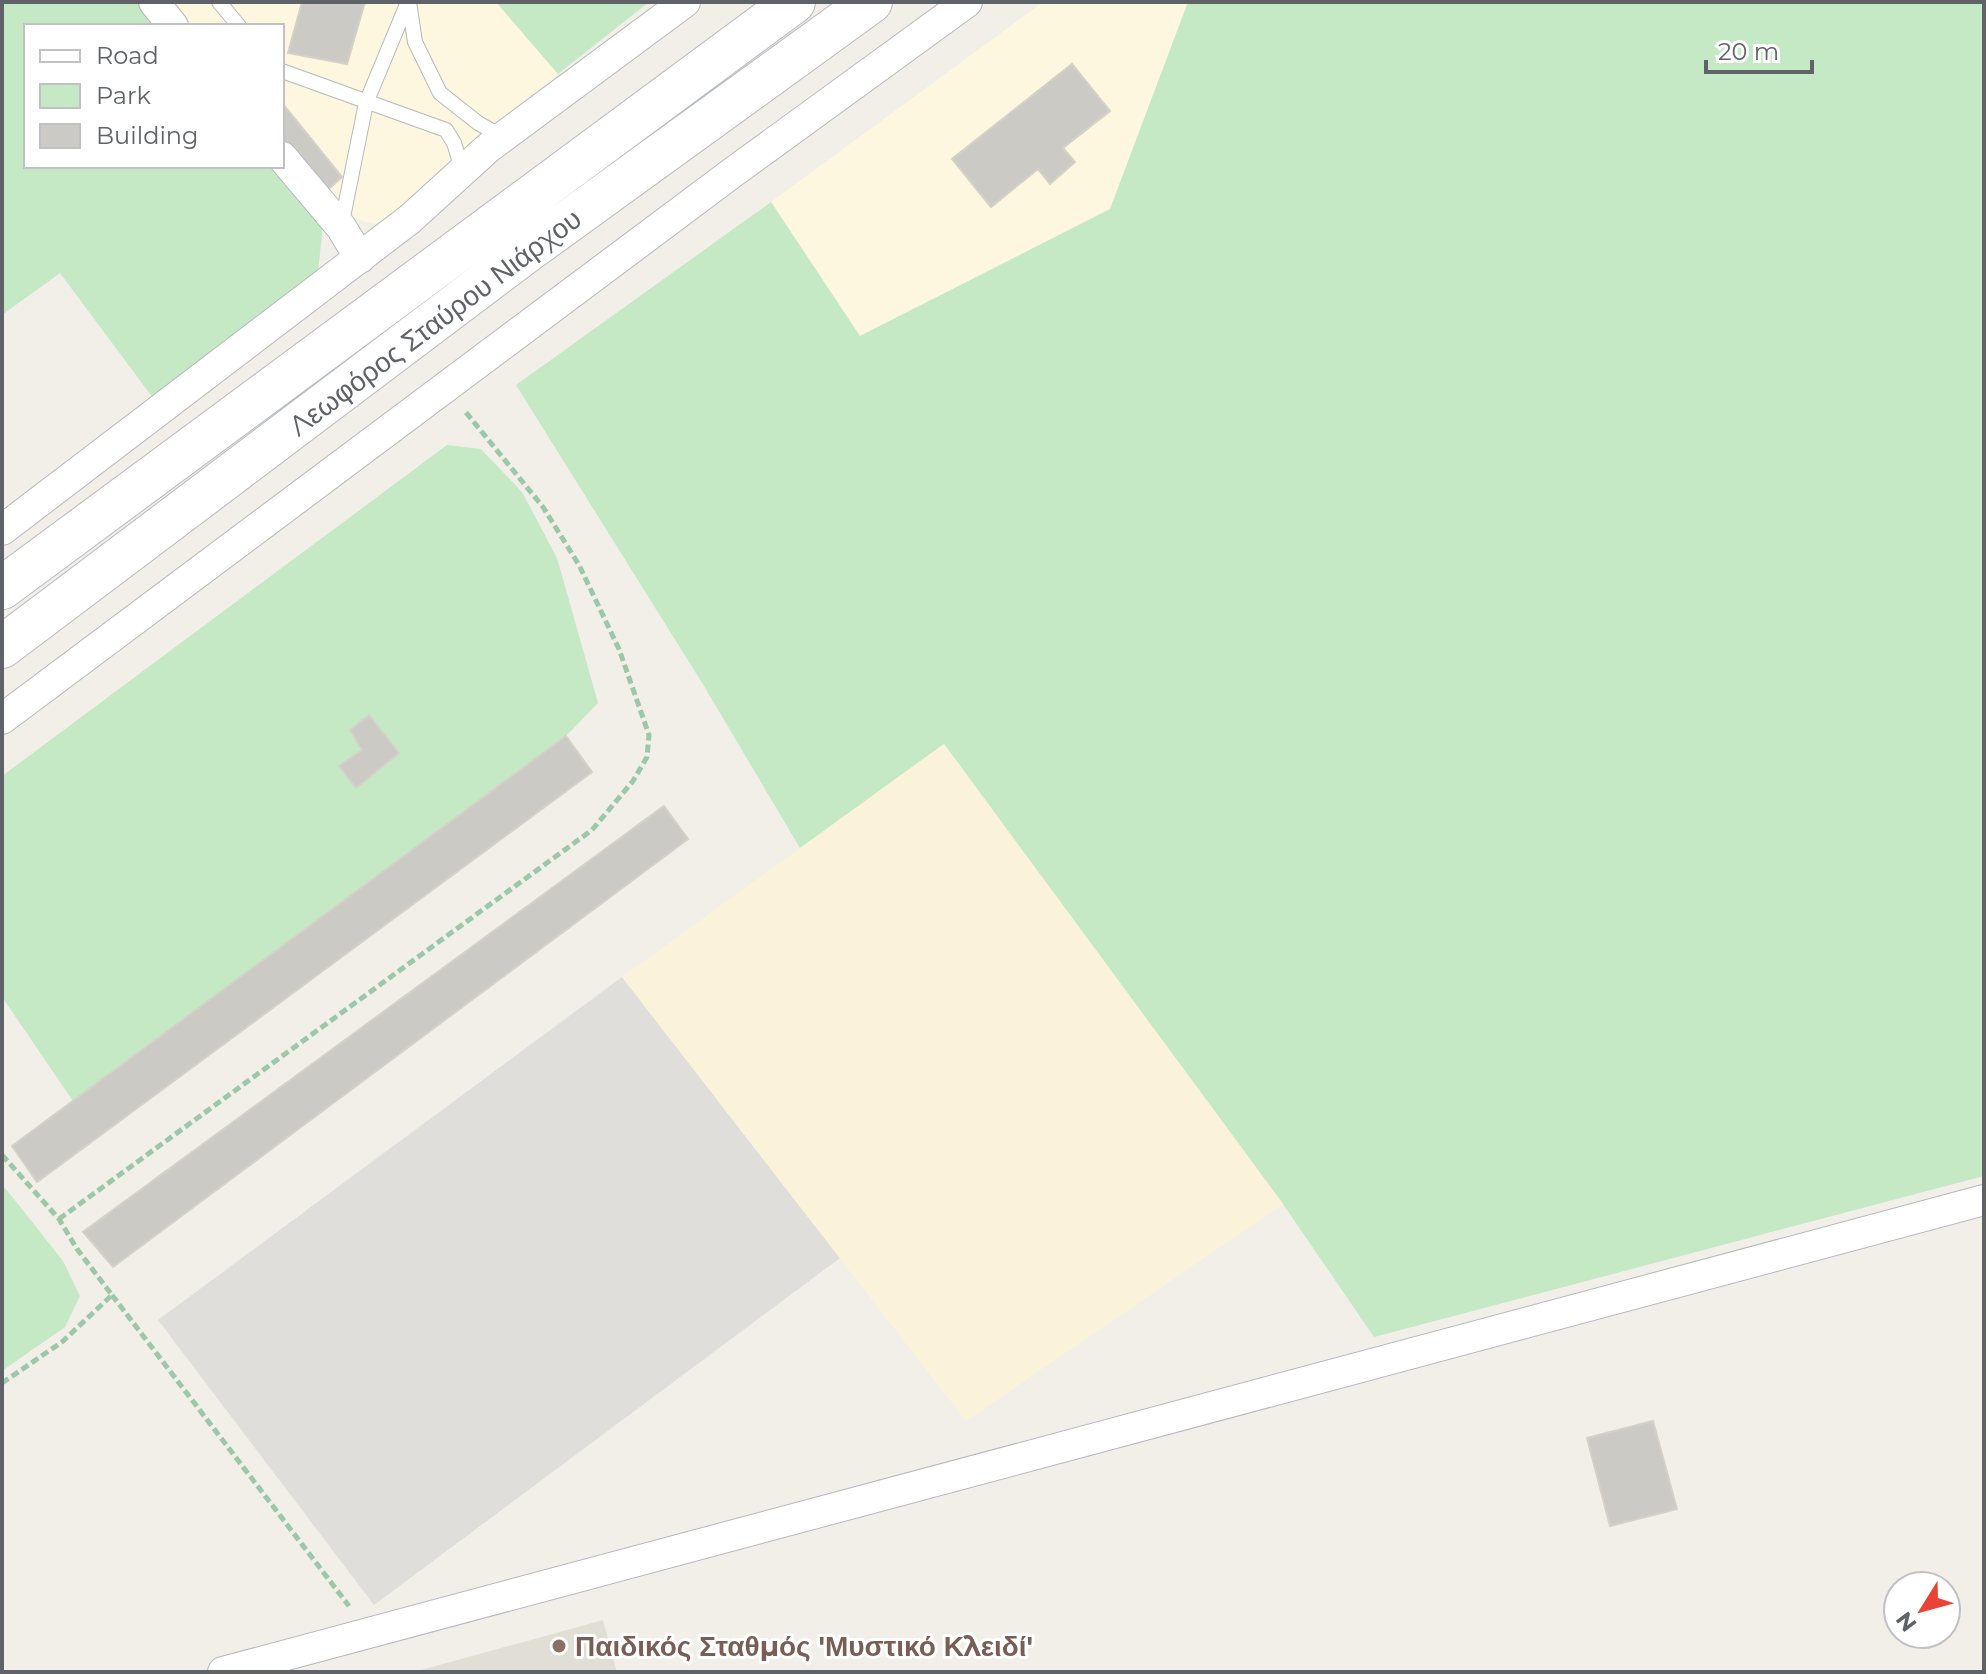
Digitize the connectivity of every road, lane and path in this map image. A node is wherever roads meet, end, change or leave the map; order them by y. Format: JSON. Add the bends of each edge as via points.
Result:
{"nodes":[{"id":1,"x":154,"y":2,"type":"edge"},
{"id":2,"x":219,"y":2,"type":"edge"},
{"id":3,"x":408,"y":2,"type":"edge"},
{"id":4,"x":685,"y":2,"type":"edge"},
{"id":5,"x":794,"y":2,"type":"edge"},
{"id":6,"x":871,"y":2,"type":"edge"},
{"id":7,"x":967,"y":2,"type":"edge"},
{"id":8,"x":171,"y":24,"type":"edge"},
{"id":9,"x":237,"y":24,"type":"edge"},
{"id":10,"x":284,"y":72,"type":"edge"},
{"id":11,"x":366,"y":103,"type":"junction"},
{"id":12,"x":503,"y":137,"type":"junction"},
{"id":13,"x":284,"y":159,"type":"edge"},
{"id":14,"x":462,"y":169,"type":"junction"},
{"id":15,"x":341,"y":227,"type":"junction"},
{"id":16,"x":360,"y":258,"type":"junction"},
{"id":17,"x":445,"y":387,"type":"junction"},
{"id":18,"x":2,"y":530,"type":"edge"},
{"id":19,"x":2,"y":588,"type":"edge"},
{"id":20,"x":2,"y":647,"type":"edge"},
{"id":21,"x":2,"y":719,"type":"edge"},
{"id":22,"x":2,"y":1155,"type":"edge"},
{"id":23,"x":1984,"y":1200,"type":"edge"},
{"id":24,"x":59,"y":1219,"type":"junction"},
{"id":25,"x":112,"y":1295,"type":"junction"},
{"id":26,"x":2,"y":1383,"type":"edge"},
{"id":27,"x":369,"y":1633,"type":"junction"},
{"id":28,"x":223,"y":1672,"type":"edge"}],
"edges":[{"from":1,"to":8,"type":"street"},
{"from":2,"to":9,"type":"lane"},
{"from":3,"to":11,"type":"lane"},
{"from":3,"to":12,"type":"lane","via":[[415,42],[440,93]]},
{"from":4,"to":12,"type":"street"},
{"from":5,"to":19,"type":"main road","name":"Λεωφόρος Σταύρου Νιάρχου"},
{"from":6,"to":20,"type":"main road","name":"Λεωφόρος Σταύρου Νιάρχου","via":[[526,252]]},
{"from":7,"to":17,"type":"street"},
{"from":10,"to":11,"type":"lane"},
{"from":11,"to":14,"type":"lane","via":[[446,130]]},
{"from":11,"to":15,"type":"lane"},
{"from":12,"to":14,"type":"street"},
{"from":13,"to":15,"type":"street"},
{"from":14,"to":16,"type":"street"},
{"from":15,"to":16,"type":"street"},
{"from":16,"to":18,"type":"street"},
{"from":17,"to":21,"type":"street"},
{"from":17,"to":24,"type":"path","via":[[543,507],[579,565],[619,649],[649,735],[647,757],[592,830]]},
{"from":22,"to":24,"type":"path"},
{"from":23,"to":27,"type":"street"},
{"from":24,"to":25,"type":"path"},
{"from":25,"to":26,"type":"path","via":[[62,1342]]},
{"from":25,"to":27,"type":"path"},
{"from":27,"to":28,"type":"street"}]}
